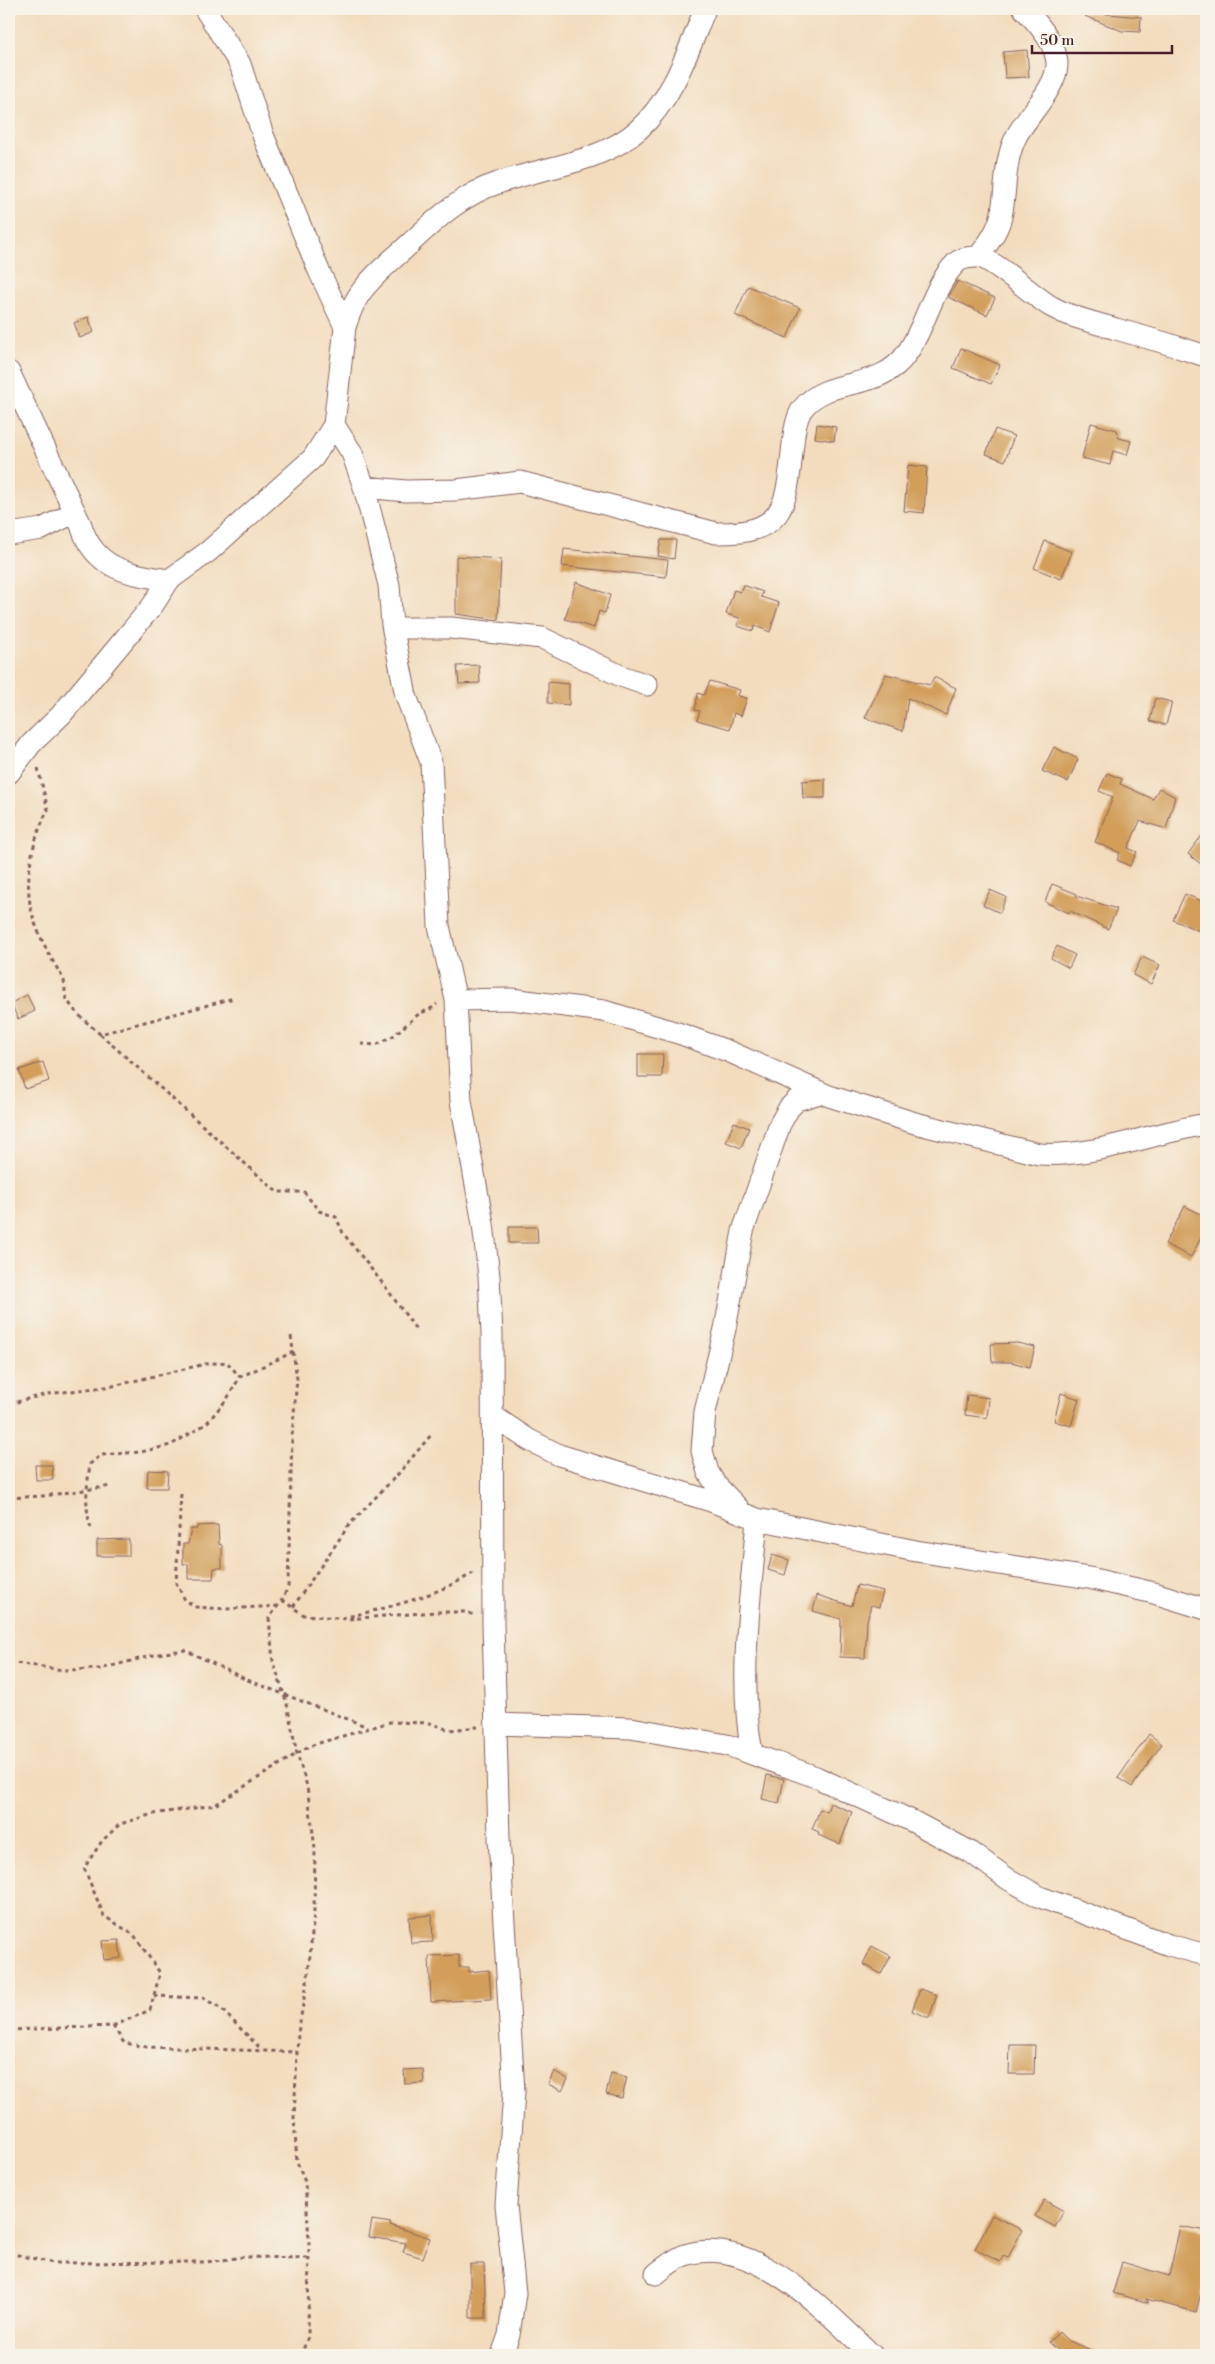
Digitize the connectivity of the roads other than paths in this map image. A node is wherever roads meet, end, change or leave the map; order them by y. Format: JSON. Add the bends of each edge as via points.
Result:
{"nodes":[{"id":1,"x":205,"y":9,"type":"edge"},
{"id":2,"x":705,"y":9,"type":"edge"},
{"id":3,"x":1024,"y":9,"type":"edge"},
{"id":4,"x":979,"y":256,"type":"junction"},
{"id":5,"x":345,"y":327,"type":"junction"},
{"id":6,"x":1206,"y":356,"type":"edge"},
{"id":7,"x":9,"y":372,"type":"edge"},
{"id":8,"x":334,"y":425,"type":"junction"},
{"id":9,"x":352,"y":453,"type":"junction"},
{"id":10,"x":313,"y":458,"type":"junction"},
{"id":11,"x":364,"y":487,"type":"junction"},
{"id":12,"x":75,"y":512,"type":"junction"},
{"id":13,"x":9,"y":534,"type":"edge"},
{"id":14,"x":168,"y":580,"type":"junction"},
{"id":15,"x":393,"y":628,"type":"junction"},
{"id":16,"x":647,"y":685,"type":"dead end"},
{"id":17,"x":9,"y":773,"type":"edge"},
{"id":18,"x":456,"y":1000,"type":"junction"},
{"id":19,"x":820,"y":1093,"type":"junction"},
{"id":20,"x":1206,"y":1124,"type":"edge"},
{"id":21,"x":493,"y":1416,"type":"junction"},
{"id":22,"x":751,"y":1516,"type":"junction"},
{"id":23,"x":1206,"y":1609,"type":"edge"},
{"id":24,"x":496,"y":1724,"type":"junction"},
{"id":25,"x":752,"y":1753,"type":"junction"},
{"id":26,"x":1206,"y":1955,"type":"edge"},
{"id":27,"x":656,"y":2274,"type":"dead end"},
{"id":28,"x":502,"y":2355,"type":"edge"},
{"id":29,"x":872,"y":2355,"type":"edge"}],
"edges":[{"from":1,"to":5,"type":"street","via":[[240,64],[263,135]]},
{"from":2,"to":5,"type":"street","via":[[667,95],[639,130],[601,152],[497,183],[453,206],[372,279],[359,294]]},
{"from":3,"to":4,"type":"street","via":[[1050,42],[1056,54],[1057,71],[1044,97],[1017,136],[1004,179],[1001,217]]},
{"from":4,"to":6,"type":"street","via":[[1050,306],[1074,318]]},
{"from":4,"to":11,"type":"street","via":[[956,262],[907,353],[894,369],[876,378],[823,393],[802,409],[793,438],[785,501],[776,517],[758,529],[716,533],[520,482],[456,490]]},
{"from":5,"to":8,"type":"street"},
{"from":7,"to":12,"type":"street"},
{"from":8,"to":9,"type":"street"},
{"from":8,"to":10,"type":"street"},
{"from":9,"to":10,"type":"street","via":[[338,443],[329,444]]},
{"from":9,"to":11,"type":"street"},
{"from":10,"to":14,"type":"street","via":[[209,551]]},
{"from":11,"to":15,"type":"street","via":[[389,585]]},
{"from":12,"to":13,"type":"street","via":[[42,529]]},
{"from":12,"to":14,"type":"street","via":[[86,542],[97,554],[131,574]]},
{"from":14,"to":17,"type":"street","via":[[153,605]]},
{"from":15,"to":16,"type":"street","via":[[452,628],[542,638]]},
{"from":15,"to":18,"type":"street","via":[[406,696],[431,762],[439,926]]},
{"from":18,"to":19,"type":"street","via":[[511,999],[604,1011],[730,1052]]},
{"from":18,"to":21,"type":"street","via":[[461,1101],[484,1224],[489,1276]]},
{"from":19,"to":20,"type":"street","via":[[915,1123],[1039,1154],[1086,1151]]},
{"from":19,"to":22,"type":"street","via":[[797,1100],[788,1108],[761,1176],[743,1231],[725,1329],[705,1412],[702,1451],[708,1472],[716,1485]]},
{"from":21,"to":22,"type":"street","via":[[529,1440],[559,1454]]},
{"from":21,"to":24,"type":"street"},
{"from":22,"to":23,"type":"street","via":[[916,1552],[1098,1580]]},
{"from":22,"to":25,"type":"street","via":[[747,1723]]},
{"from":24,"to":25,"type":"street","via":[[632,1728],[697,1738]]},
{"from":24,"to":28,"type":"street","via":[[499,1838],[514,2092],[506,2205],[515,2293],[509,2335]]},
{"from":25,"to":26,"type":"street","via":[[816,1777],[912,1821],[972,1853],[1040,1897],[1169,1945]]},
{"from":27,"to":29,"type":"street","via":[[683,2256],[716,2250],[754,2261],[818,2304]]}]}
